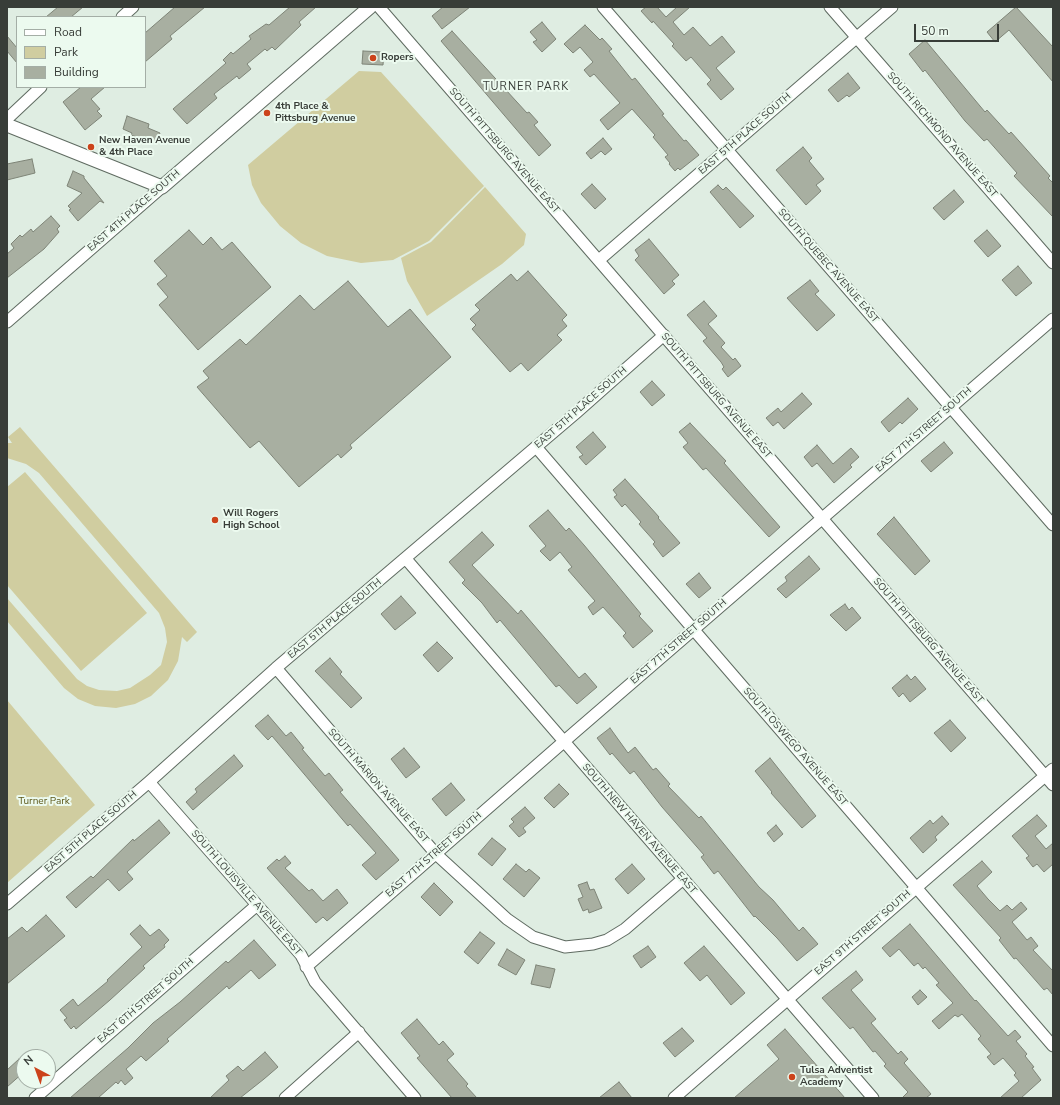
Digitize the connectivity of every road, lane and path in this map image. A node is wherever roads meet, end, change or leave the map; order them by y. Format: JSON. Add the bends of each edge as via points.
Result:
{"nodes":[{"id":1,"x":133,"y":7,"type":"edge"},
{"id":2,"x":370,"y":7,"type":"edge"},
{"id":3,"x":379,"y":7,"type":"edge"},
{"id":4,"x":603,"y":7,"type":"edge"},
{"id":5,"x":830,"y":7,"type":"edge"},
{"id":6,"x":892,"y":7,"type":"edge"},
{"id":7,"x":123,"y":16,"type":"edge"},
{"id":8,"x":856,"y":38,"type":"junction"},
{"id":9,"x":40,"y":88,"type":"edge"},
{"id":10,"x":7,"y":119,"type":"edge"},
{"id":11,"x":7,"y":125,"type":"edge"},
{"id":12,"x":727,"y":150,"type":"junction"},
{"id":13,"x":162,"y":187,"type":"junction"},
{"id":14,"x":599,"y":260,"type":"junction"},
{"id":15,"x":1053,"y":263,"type":"edge"},
{"id":16,"x":1053,"y":318,"type":"edge"},
{"id":17,"x":7,"y":322,"type":"edge"},
{"id":18,"x":664,"y":335,"type":"junction"},
{"id":19,"x":951,"y":407,"type":"junction"},
{"id":20,"x":536,"y":447,"type":"junction"},
{"id":21,"x":822,"y":518,"type":"junction"},
{"id":22,"x":1053,"y":525,"type":"edge"},
{"id":23,"x":406,"y":559,"type":"junction"},
{"id":24,"x":694,"y":630,"type":"junction"},
{"id":25,"x":276,"y":668,"type":"junction"},
{"id":26,"x":564,"y":741,"type":"junction"},
{"id":27,"x":1049,"y":773,"type":"edge"},
{"id":28,"x":149,"y":782,"type":"junction"},
{"id":29,"x":1053,"y":785,"type":"edge"},
{"id":30,"x":436,"y":854,"type":"junction"},
{"id":31,"x":683,"y":880,"type":"junction"},
{"id":32,"x":916,"y":888,"type":"junction"},
{"id":33,"x":7,"y":904,"type":"edge"},
{"id":34,"x":257,"y":905,"type":"junction"},
{"id":35,"x":306,"y":967,"type":"junction"},
{"id":36,"x":788,"y":999,"type":"junction"},
{"id":37,"x":359,"y":1032,"type":"junction"},
{"id":38,"x":1053,"y":1046,"type":"edge"},
{"id":39,"x":35,"y":1098,"type":"edge"},
{"id":40,"x":285,"y":1098,"type":"edge"},
{"id":41,"x":416,"y":1098,"type":"edge"},
{"id":42,"x":674,"y":1098,"type":"edge"},
{"id":43,"x":874,"y":1098,"type":"edge"}],
"edges":[{"from":1,"to":7,"type":"street"},
{"from":2,"to":13,"type":"street","name":"EAST 4TH PLACE SOUTH"},
{"from":3,"to":14,"type":"street","name":"SOUTH PITTSBURG AVENUE EAST"},
{"from":4,"to":12,"type":"street","name":"SOUTH QUEBEC AVENUE EAST"},
{"from":5,"to":8,"type":"street","name":"SOUTH RICHMOND AVENUE EAST"},
{"from":6,"to":8,"type":"street","name":"EAST 5TH PLACE SOUTH"},
{"from":8,"to":12,"type":"street","name":"EAST 5TH PLACE SOUTH"},
{"from":8,"to":15,"type":"street","name":"SOUTH RICHMOND AVENUE EAST"},
{"from":9,"to":10,"type":"street"},
{"from":11,"to":13,"type":"street"},
{"from":12,"to":14,"type":"street","name":"EAST 5TH PLACE SOUTH"},
{"from":12,"to":19,"type":"street","name":"SOUTH QUEBEC AVENUE EAST"},
{"from":13,"to":17,"type":"street","name":"EAST 4TH PLACE SOUTH"},
{"from":14,"to":18,"type":"street","name":"SOUTH PITTSBURG AVENUE EAST"},
{"from":16,"to":19,"type":"street","name":"EAST 7TH STREET SOUTH"},
{"from":18,"to":20,"type":"street","name":"EAST 5TH PLACE SOUTH"},
{"from":18,"to":21,"type":"street","name":"SOUTH PITTSBURG AVENUE EAST"},
{"from":19,"to":21,"type":"street","name":"EAST 7TH STREET SOUTH"},
{"from":19,"to":22,"type":"street","name":"SOUTH QUEBEC AVENUE EAST"},
{"from":20,"to":23,"type":"street","name":"EAST 5TH PLACE SOUTH"},
{"from":20,"to":24,"type":"street","name":"SOUTH OSWEGO AVENUE EAST"},
{"from":21,"to":24,"type":"street","name":"EAST 7TH STREET SOUTH"},
{"from":21,"to":27,"type":"street","name":"SOUTH PITTSBURG AVENUE EAST"},
{"from":23,"to":25,"type":"street","name":"EAST 5TH PLACE SOUTH"},
{"from":23,"to":26,"type":"street","name":"SOUTH NEW HAVEN AVENUE EAST"},
{"from":24,"to":26,"type":"street","name":"EAST 7TH STREET SOUTH"},
{"from":24,"to":32,"type":"street","name":"SOUTH OSWEGO AVENUE EAST"},
{"from":25,"to":28,"type":"street","name":"EAST 5TH PLACE SOUTH"},
{"from":25,"to":30,"type":"street","name":"SOUTH MARION AVENUE EAST"},
{"from":26,"to":30,"type":"street","name":"EAST 7TH STREET SOUTH"},
{"from":26,"to":31,"type":"street","name":"SOUTH NEW HAVEN AVENUE EAST"},
{"from":27,"to":29,"type":"street","name":"SOUTH PITTSBURG AVENUE EAST"},
{"from":27,"to":32,"type":"street","name":"EAST 9TH STREET SOUTH"},
{"from":28,"to":33,"type":"street","name":"EAST 5TH PLACE SOUTH"},
{"from":28,"to":34,"type":"street","name":"SOUTH LOUISVILLE AVENUE EAST"},
{"from":30,"to":31,"type":"street","name":"SOUTH MARION AVENUE EAST","via":[[520,930],[565,948],[607,940],[625,929]]},
{"from":30,"to":35,"type":"street","name":"EAST 7TH STREET SOUTH"},
{"from":31,"to":36,"type":"street","name":"SOUTH NEW HAVEN AVENUE EAST"},
{"from":32,"to":36,"type":"street","name":"EAST 9TH STREET SOUTH"},
{"from":32,"to":38,"type":"street","name":"SOUTH OSWEGO AVENUE EAST"},
{"from":34,"to":35,"type":"street","name":"SOUTH LOUISVILLE AVENUE EAST","via":[[301,956]]},
{"from":34,"to":39,"type":"street","name":"EAST 6TH STREET SOUTH"},
{"from":35,"to":37,"type":"street","name":"SOUTH LOUISVILLE AVENUE EAST","via":[[315,982]]},
{"from":36,"to":42,"type":"street","name":"EAST 9TH STREET SOUTH"},
{"from":36,"to":43,"type":"street","name":"SOUTH NEW HAVEN AVENUE EAST"},
{"from":37,"to":40,"type":"street"},
{"from":37,"to":41,"type":"street","name":"SOUTH LOUISVILLE AVENUE EAST"}]}
